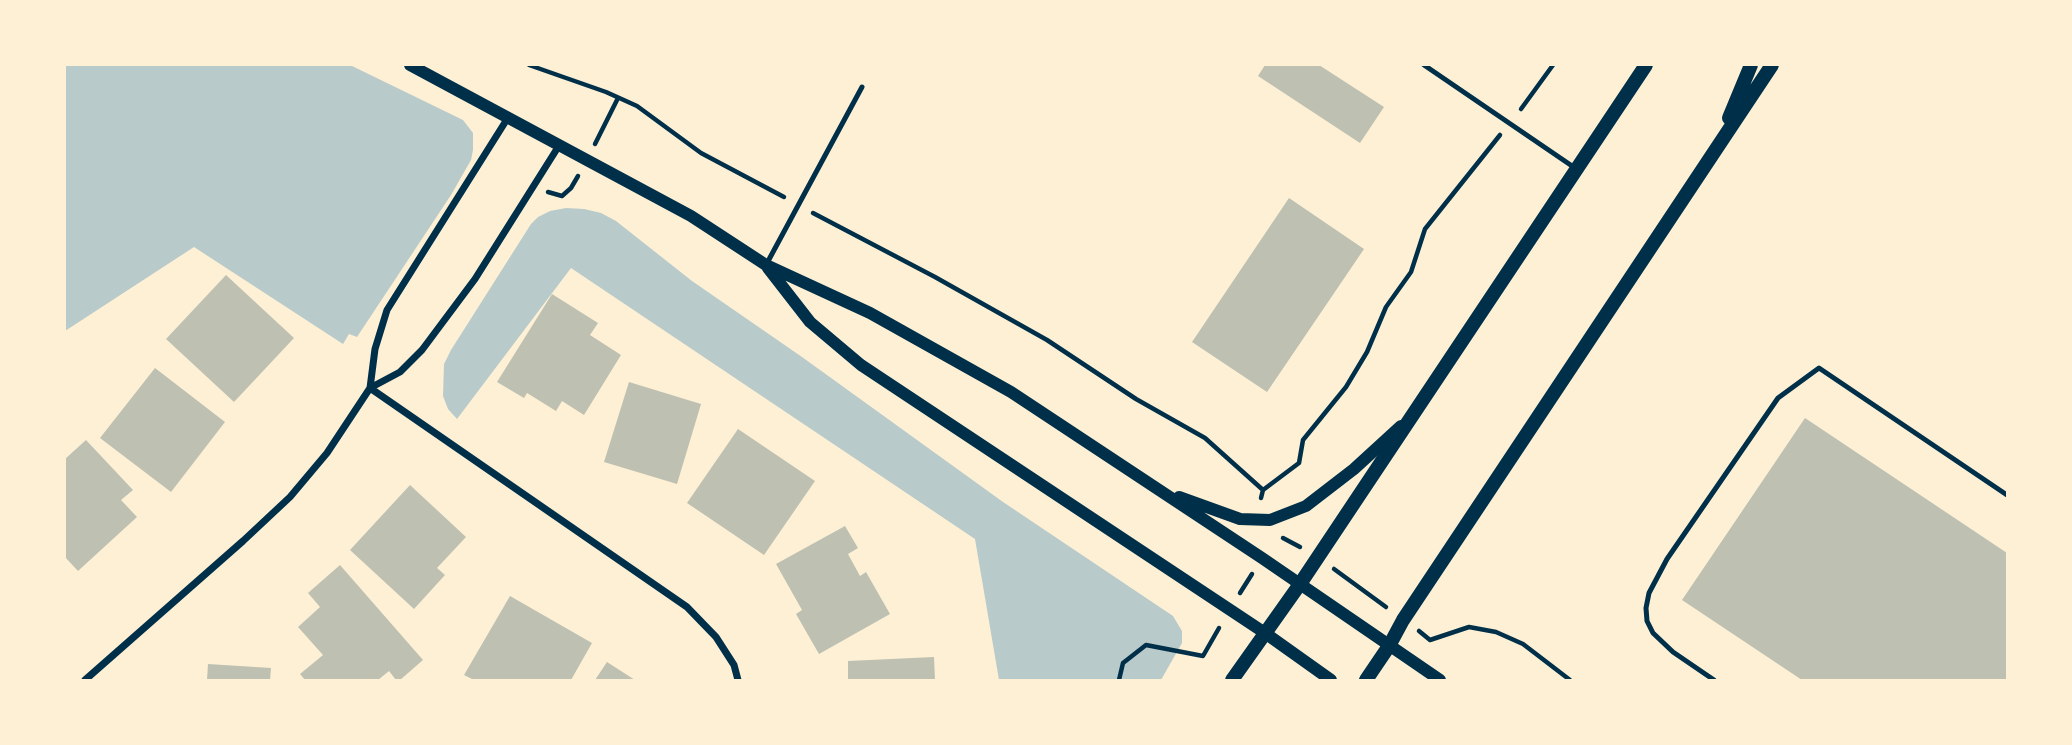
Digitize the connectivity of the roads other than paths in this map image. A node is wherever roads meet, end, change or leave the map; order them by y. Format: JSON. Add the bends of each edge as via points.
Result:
{"nodes":[{"id":1,"x":410,"y":65,"type":"edge"},
{"id":2,"x":1424,"y":65,"type":"edge"},
{"id":3,"x":1646,"y":65,"type":"edge"},
{"id":4,"x":1751,"y":65,"type":"edge"},
{"id":5,"x":1772,"y":65,"type":"edge"},
{"id":6,"x":862,"y":87,"type":"dead end"},
{"id":7,"x":509,"y":116,"type":"junction"},
{"id":8,"x":560,"y":144,"type":"junction"},
{"id":9,"x":1717,"y":149,"type":"junction"},
{"id":10,"x":1576,"y":169,"type":"junction"},
{"id":11,"x":766,"y":265,"type":"junction"},
{"id":12,"x":370,"y":388,"type":"junction"},
{"id":13,"x":1409,"y":419,"type":"junction"},
{"id":14,"x":1158,"y":489,"type":"junction"},
{"id":15,"x":2007,"y":495,"type":"edge"},
{"id":16,"x":1300,"y":584,"type":"junction"},
{"id":17,"x":1265,"y":633,"type":"junction"},
{"id":18,"x":1390,"y":646,"type":"junction"},
{"id":19,"x":85,"y":680,"type":"edge"},
{"id":20,"x":738,"y":680,"type":"edge"},
{"id":21,"x":1232,"y":680,"type":"edge"},
{"id":22,"x":1331,"y":680,"type":"edge"},
{"id":23,"x":1366,"y":680,"type":"edge"},
{"id":24,"x":1440,"y":680,"type":"edge"},
{"id":25,"x":1714,"y":680,"type":"edge"}],
"edges":[{"from":1,"to":7,"type":"street"},
{"from":2,"to":10,"type":"lane"},
{"from":3,"to":10,"type":"main road"},
{"from":4,"to":9,"type":"main road"},
{"from":5,"to":9,"type":"main road"},
{"from":6,"to":11,"type":"lane"},
{"from":7,"to":8,"type":"street"},
{"from":7,"to":12,"type":"street","via":[[387,310]]},
{"from":8,"to":11,"type":"street","via":[[691,216]]},
{"from":8,"to":12,"type":"street","via":[[475,279],[422,350],[400,372]]},
{"from":9,"to":18,"type":"main road"},
{"from":10,"to":13,"type":"main road"},
{"from":11,"to":14,"type":"street","via":[[870,313],[1012,391]]},
{"from":11,"to":17,"type":"street","via":[[810,322],[861,365]]},
{"from":12,"to":19,"type":"street","via":[[327,453],[290,497]]},
{"from":12,"to":20,"type":"street","via":[[687,607],[716,637]]},
{"from":13,"to":14,"type":"street","via":[[1306,506],[1270,520],[1240,519]]},
{"from":13,"to":16,"type":"main road"},
{"from":14,"to":16,"type":"street"},
{"from":15,"to":25,"type":"lane","via":[[1819,368],[1778,398],[1667,559],[1649,593],[1647,621],[1653,633]]},
{"from":16,"to":17,"type":"main road"},
{"from":16,"to":18,"type":"street"},
{"from":17,"to":21,"type":"main road"},
{"from":17,"to":22,"type":"street"},
{"from":18,"to":23,"type":"main road"},
{"from":18,"to":24,"type":"street"}]}
